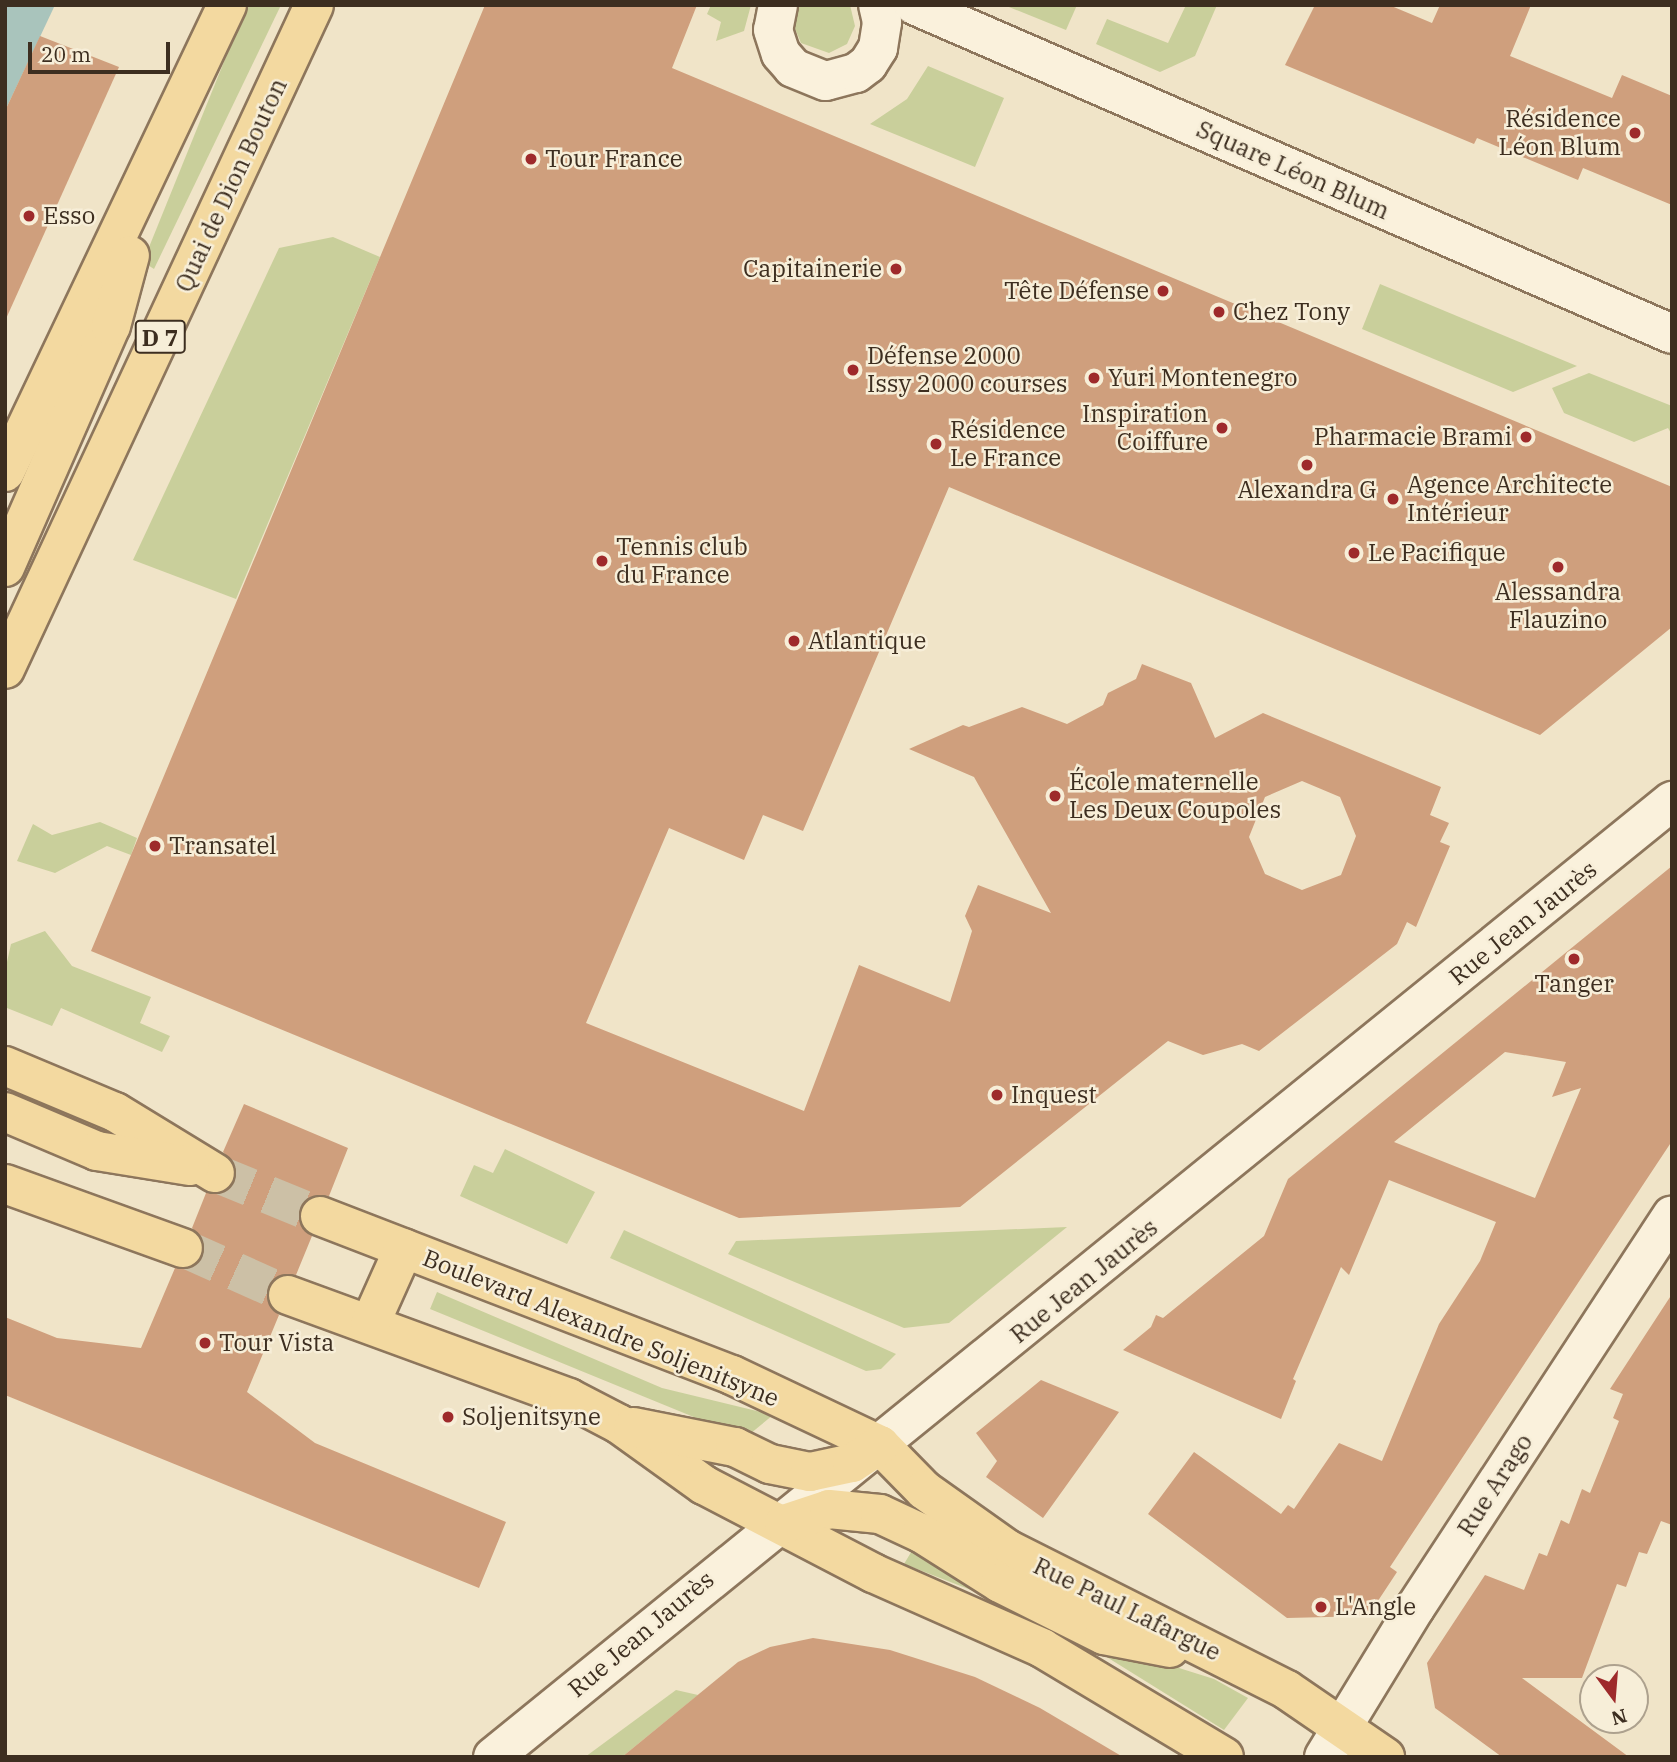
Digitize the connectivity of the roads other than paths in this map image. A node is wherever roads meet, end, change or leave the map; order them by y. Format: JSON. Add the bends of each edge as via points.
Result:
{"nodes":[{"id":1,"x":227,"y":5,"type":"edge"},
{"id":2,"x":314,"y":5,"type":"edge"},
{"id":3,"x":778,"y":5,"type":"edge"},
{"id":4,"x":877,"y":5,"type":"edge"},
{"id":5,"x":914,"y":5,"type":"edge"},
{"id":6,"x":156,"y":162,"type":"junction"},
{"id":7,"x":1672,"y":334,"type":"edge"},
{"id":8,"x":5,"y":472,"type":"edge"},
{"id":9,"x":5,"y":566,"type":"edge"},
{"id":10,"x":5,"y":669,"type":"edge"},
{"id":11,"x":1672,"y":801,"type":"edge"},
{"id":12,"x":5,"y":1066,"type":"edge"},
{"id":13,"x":5,"y":1112,"type":"edge"},
{"id":14,"x":5,"y":1184,"type":"edge"},
{"id":15,"x":320,"y":1216,"type":"tunnel mouth"},
{"id":16,"x":1672,"y":1216,"type":"edge"},
{"id":17,"x":183,"y":1248,"type":"tunnel mouth"},
{"id":18,"x":404,"y":1248,"type":"junction"},
{"id":19,"x":288,"y":1295,"type":"tunnel mouth"},
{"id":20,"x":370,"y":1324,"type":"junction"},
{"id":21,"x":619,"y":1424,"type":"junction"},
{"id":22,"x":880,"y":1445,"type":"junction"},
{"id":23,"x":784,"y":1524,"type":"junction"},
{"id":24,"x":1230,"y":1660,"type":"junction"},
{"id":25,"x":1333,"y":1741,"type":"edge"},
{"id":26,"x":493,"y":1757,"type":"edge"},
{"id":27,"x":1224,"y":1757,"type":"edge"},
{"id":28,"x":1385,"y":1757,"type":"edge"}],
"edges":[{"from":1,"to":6,"type":"main road","number":"D 7"},
{"from":2,"to":10,"type":"main road","name":"Quai de Dion Bouton","number":"D 7"},
{"from":3,"to":4,"type":"street","via":[[774,30],[781,54],[793,68],[826,81],[856,73],[868,64],[878,48],[882,22]]},
{"from":5,"to":7,"type":"street","name":"Square Léon Blum"},
{"from":6,"to":8,"type":"main road","number":"D 7"},
{"from":6,"to":9,"type":"main road","number":"D 7","via":[[110,326]]},
{"from":11,"to":22,"type":"street","name":"Rue Jean Jaurès"},
{"from":12,"to":13,"type":"main road","via":[[116,1112],[210,1171],[97,1151]]},
{"from":14,"to":17,"type":"main road"},
{"from":15,"to":18,"type":"main road","name":"Boulevard Alexandre Soljenitsyne"},
{"from":16,"to":25,"type":"street","name":"Rue Arago"},
{"from":18,"to":20,"type":"main road"},
{"from":18,"to":22,"type":"main road","name":"Boulevard Alexandre Soljenitsyne","via":[[733,1375]]},
{"from":19,"to":20,"type":"main road"},
{"from":20,"to":21,"type":"main road","via":[[569,1398]]},
{"from":21,"to":22,"type":"main road","via":[[735,1447],[770,1464],[810,1472],[852,1464]]},
{"from":21,"to":23,"type":"main road","via":[[704,1485]]},
{"from":22,"to":23,"type":"street","name":"Rue Jean Jaurès"},
{"from":22,"to":24,"type":"main road","name":"Rue Paul Lafargue","via":[[924,1490],[1007,1549]]},
{"from":23,"to":24,"type":"main road","via":[[830,1509],[880,1514],[921,1533],[1000,1583],[1104,1635]]},
{"from":23,"to":26,"type":"street","name":"Rue Jean Jaurès","via":[[713,1574]]},
{"from":23,"to":27,"type":"main road","via":[[873,1573],[1042,1648]]},
{"from":24,"to":25,"type":"main road","name":"Rue Paul Lafargue"},
{"from":25,"to":28,"type":"main road","name":"Rue Paul Lafargue"}]}
